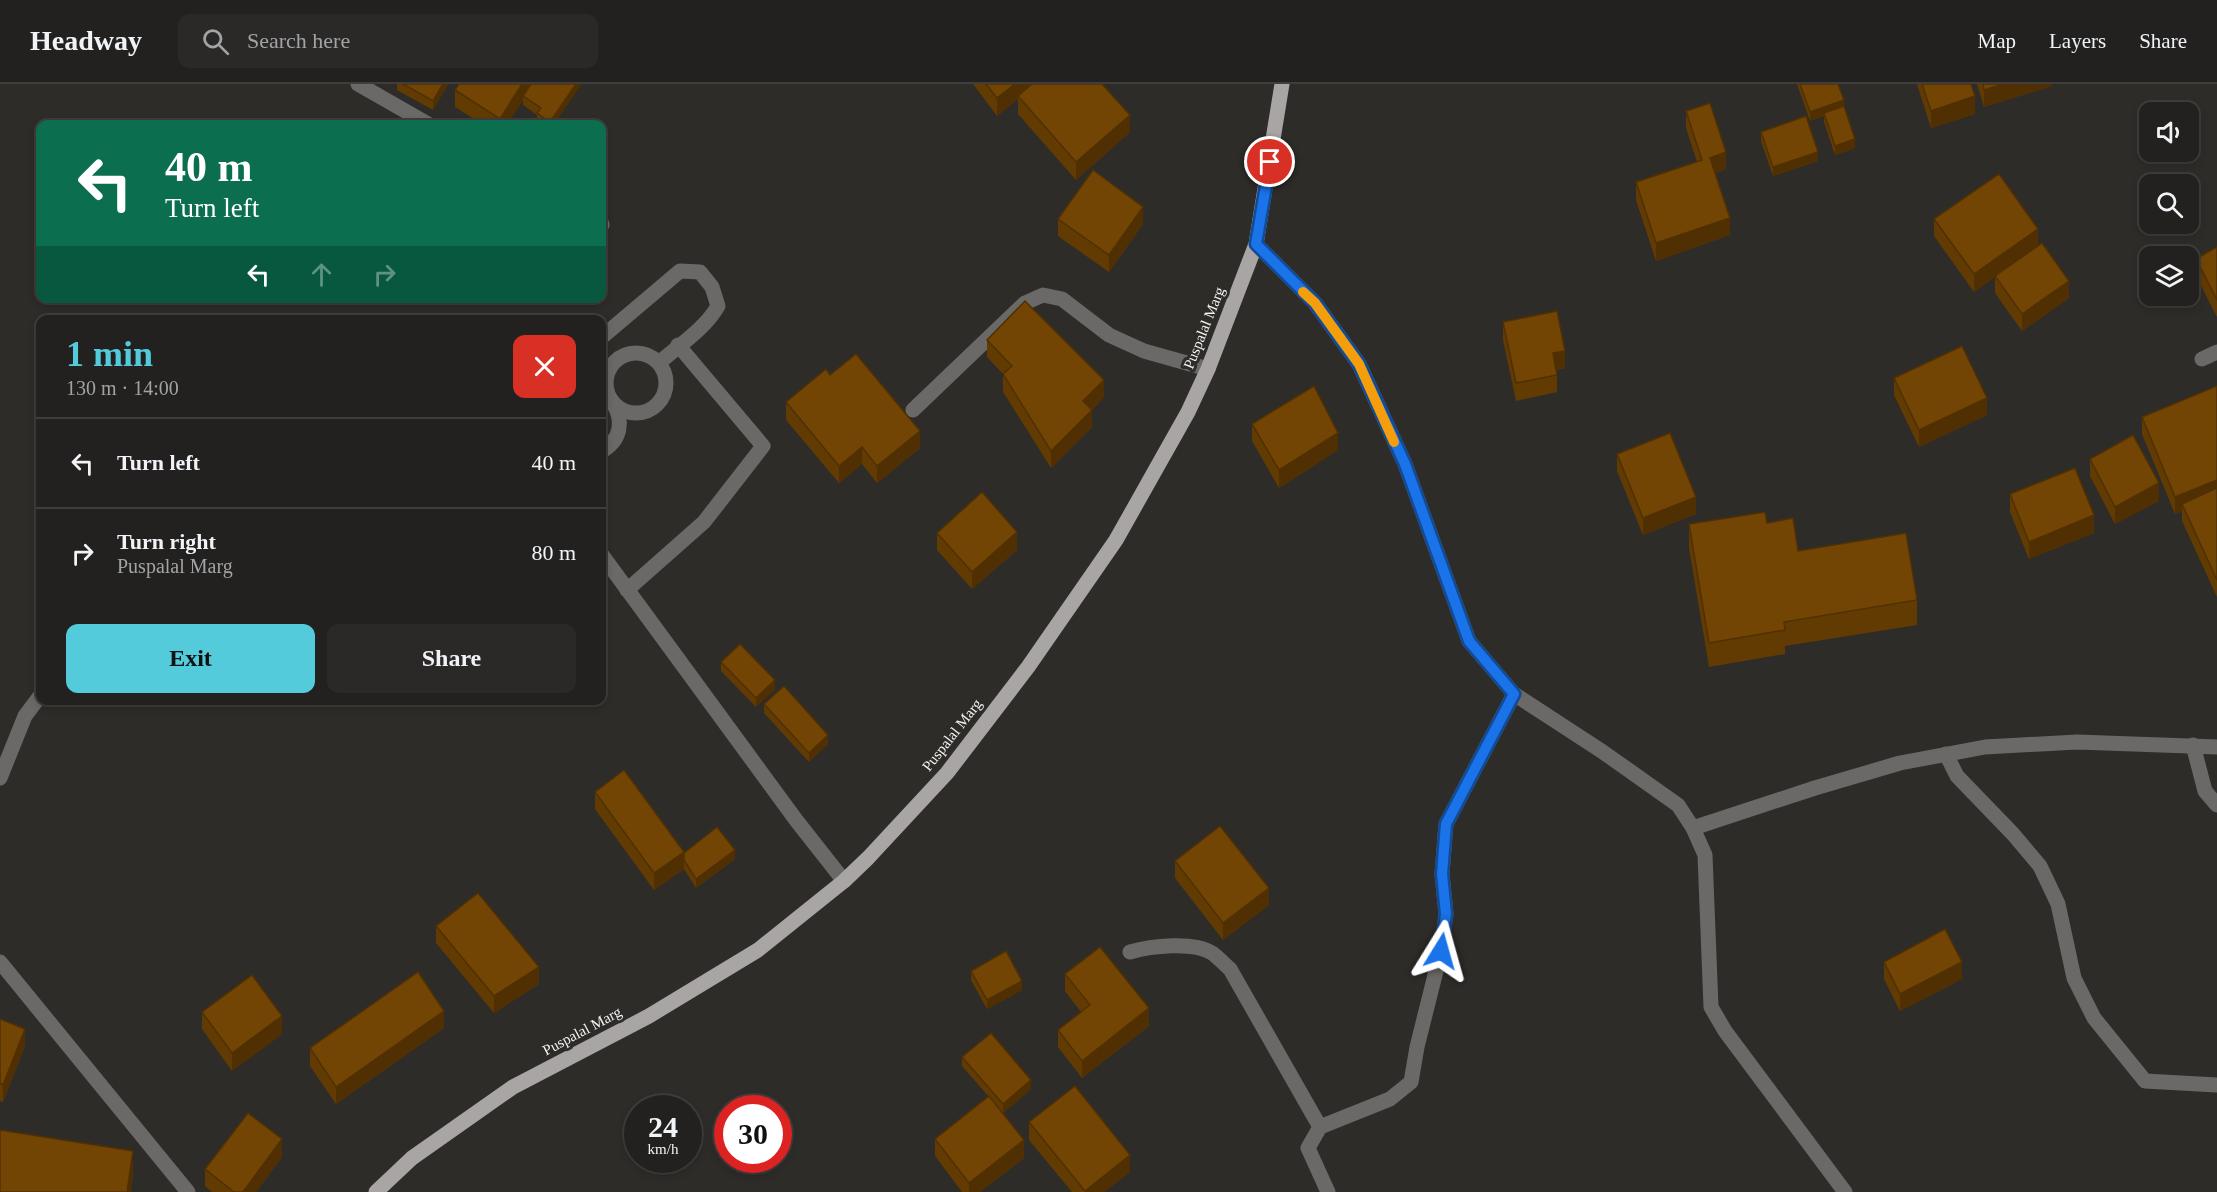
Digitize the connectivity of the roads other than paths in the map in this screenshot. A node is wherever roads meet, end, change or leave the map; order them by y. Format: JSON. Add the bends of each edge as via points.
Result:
{"nodes":[{"id":1,"x":358,"y":84,"type":"edge"},
{"id":2,"x":1282,"y":84,"type":"edge"},
{"id":3,"x":421,"y":120,"type":"edge"},
{"id":4,"x":1256,"y":244,"type":"junction"},
{"id":5,"x":606,"y":334,"type":"edge"},
{"id":6,"x":678,"y":345,"type":"junction"},
{"id":7,"x":2217,"y":352,"type":"edge"},
{"id":8,"x":2202,"y":359,"type":"dead end"},
{"id":9,"x":660,"y":363,"type":"junction"},
{"id":10,"x":1208,"y":369,"type":"junction"},
{"id":11,"x":607,"y":398,"type":"edge"},
{"id":12,"x":913,"y":410,"type":"dead end"},
{"id":13,"x":606,"y":448,"type":"edge"},
{"id":14,"x":606,"y":561,"type":"edge"},
{"id":15,"x":627,"y":590,"type":"junction"},
{"id":16,"x":1514,"y":694,"type":"junction"},
{"id":17,"x":36,"y":701,"type":"edge"},
{"id":18,"x":2193,"y":745,"type":"junction"},
{"id":19,"x":2217,"y":747,"type":"edge"},
{"id":20,"x":1946,"y":754,"type":"junction"},
{"id":21,"x":0,"y":778,"type":"edge"},
{"id":22,"x":2217,"y":805,"type":"edge"},
{"id":23,"x":1693,"y":828,"type":"junction"},
{"id":24,"x":844,"y":881,"type":"junction"},
{"id":25,"x":1130,"y":952,"type":"dead end"},
{"id":26,"x":0,"y":962,"type":"edge"},
{"id":27,"x":2217,"y":1085,"type":"edge"},
{"id":28,"x":1320,"y":1127,"type":"junction"},
{"id":29,"x":188,"y":1192,"type":"edge"},
{"id":30,"x":376,"y":1192,"type":"edge"},
{"id":31,"x":1328,"y":1192,"type":"edge"},
{"id":32,"x":1845,"y":1192,"type":"edge"}],
"edges":[{"from":1,"to":3,"type":"street"},
{"from":2,"to":4,"type":"main road","name":"Puspalal Marg"},
{"from":4,"to":10,"type":"main road","name":"Puspalal Marg"},
{"from":4,"to":16,"type":"street","via":[[1315,303],[1359,364],[1405,464],[1469,641]]},
{"from":5,"to":6,"type":"street","via":[[680,271],[700,272],[712,287],[718,306],[710,320]]},
{"from":6,"to":9,"type":"street"},
{"from":6,"to":15,"type":"street","via":[[763,446],[704,522]]},
{"from":7,"to":8,"type":"street"},
{"from":9,"to":11,"type":"street","via":[[641,353],[613,364],[606,384]]},
{"from":9,"to":11,"type":"street","via":[[667,381],[656,406],[639,413],[620,409]]},
{"from":10,"to":12,"type":"street","via":[[1144,351],[1109,335],[1062,299],[1043,295],[1025,303]]},
{"from":10,"to":24,"type":"main road","name":"Puspalal Marg","via":[[1116,540],[1028,667],[947,773]]},
{"from":11,"to":13,"type":"street","via":[[618,411],[619,431]]},
{"from":14,"to":15,"type":"street"},
{"from":15,"to":24,"type":"street"},
{"from":16,"to":23,"type":"street","via":[[1678,805]]},
{"from":16,"to":28,"type":"street","via":[[1446,824],[1442,874],[1446,914],[1441,951],[1411,1082],[1390,1099]]},
{"from":17,"to":21,"type":"street","via":[[25,716]]},
{"from":18,"to":19,"type":"street"},
{"from":18,"to":20,"type":"street","via":[[2077,742],[1985,747]]},
{"from":18,"to":22,"type":"street","via":[[2205,791]]},
{"from":20,"to":23,"type":"street","via":[[1900,763]]},
{"from":20,"to":27,"type":"street","via":[[1957,776],[2040,866],[2058,904],[2074,978],[2094,1018],[2145,1081]]},
{"from":23,"to":32,"type":"street","via":[[1705,855],[1712,1007],[1725,1031]]},
{"from":24,"to":30,"type":"main road","name":"Puspalal Marg","via":[[758,950],[649,1016],[513,1087],[412,1158]]},
{"from":25,"to":28,"type":"street","via":[[1151,946],[1191,947],[1210,951],[1230,969]]},
{"from":26,"to":29,"type":"street"},
{"from":28,"to":31,"type":"street","via":[[1308,1148]]}]}
